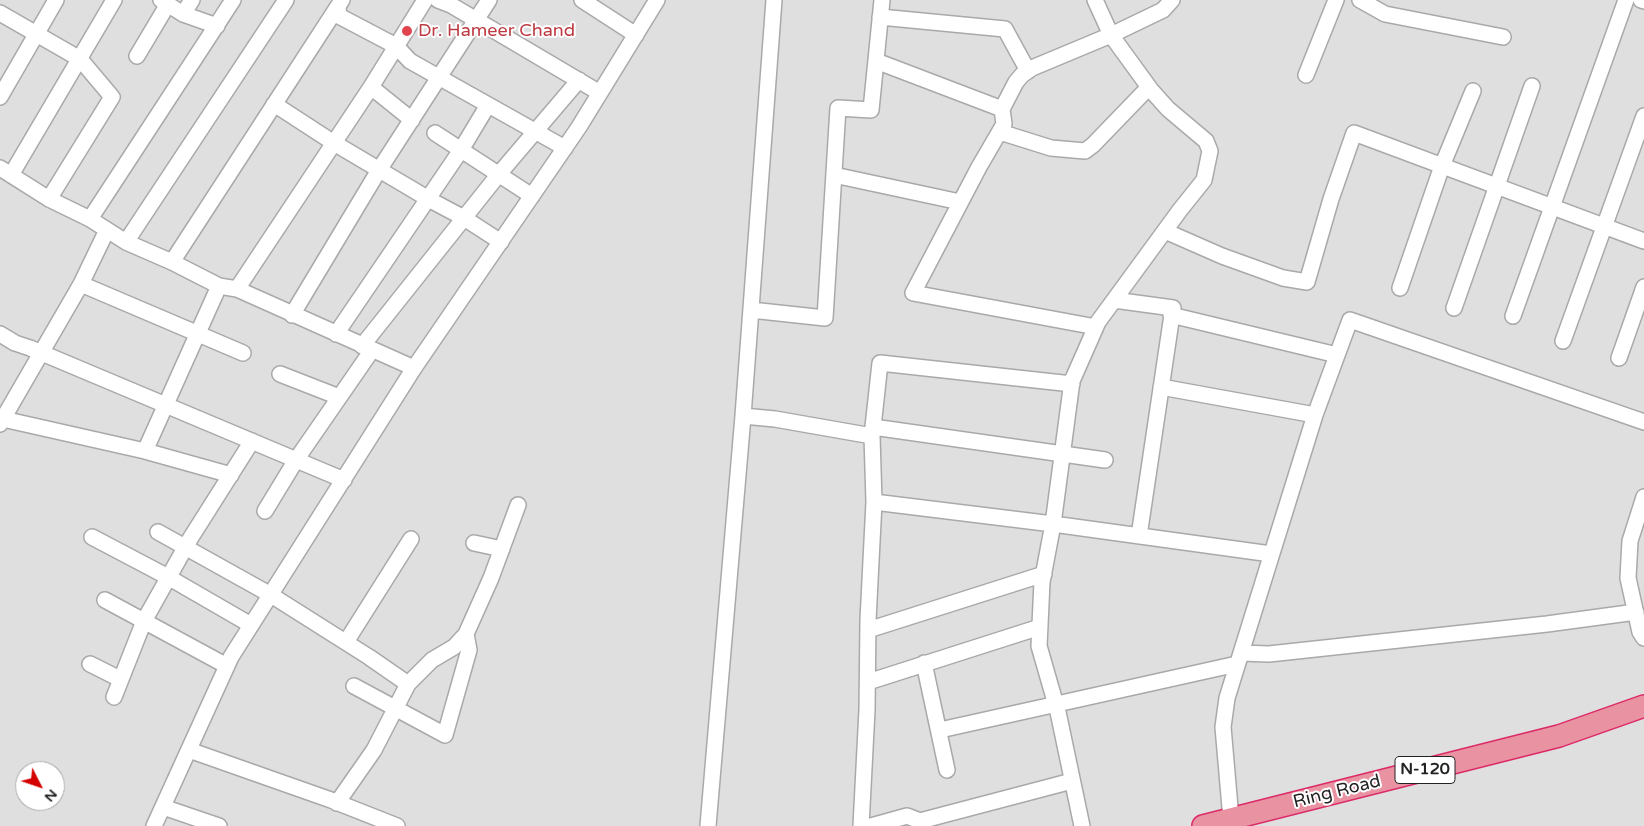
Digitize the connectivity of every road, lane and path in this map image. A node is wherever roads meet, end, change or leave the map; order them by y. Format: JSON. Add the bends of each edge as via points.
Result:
{"nodes":[{"id":1,"x":4,"y":0,"type":"edge"},
{"id":2,"x":56,"y":0,"type":"edge"},
{"id":3,"x":114,"y":0,"type":"edge"},
{"id":4,"x":192,"y":0,"type":"edge"},
{"id":5,"x":233,"y":0,"type":"edge"},
{"id":6,"x":286,"y":0,"type":"edge"},
{"id":7,"x":425,"y":0,"type":"edge"},
{"id":8,"x":438,"y":0,"type":"edge"},
{"id":9,"x":489,"y":0,"type":"edge"},
{"id":10,"x":582,"y":0,"type":"edge"},
{"id":11,"x":657,"y":0,"type":"edge"},
{"id":12,"x":774,"y":0,"type":"edge"},
{"id":13,"x":882,"y":0,"type":"edge"},
{"id":14,"x":1095,"y":0,"type":"edge"},
{"id":15,"x":1336,"y":0,"type":"edge"},
{"id":16,"x":1360,"y":0,"type":"edge"},
{"id":17,"x":1626,"y":0,"type":"edge"},
{"id":18,"x":165,"y":2,"type":"edge"},
{"id":19,"x":340,"y":3,"type":"edge"},
{"id":20,"x":1164,"y":3,"type":"edge"},
{"id":21,"x":0,"y":8,"type":"edge"},
{"id":22,"x":0,"y":13,"type":"edge"},
{"id":23,"x":183,"y":14,"type":"junction"},
{"id":24,"x":880,"y":17,"type":"junction"},
{"id":25,"x":476,"y":20,"type":"junction"},
{"id":26,"x":217,"y":26,"type":"junction"},
{"id":27,"x":37,"y":34,"type":"junction"},
{"id":28,"x":636,"y":35,"type":"junction"},
{"id":29,"x":1111,"y":35,"type":"junction"},
{"id":30,"x":1503,"y":37,"type":"dead end"},
{"id":31,"x":396,"y":46,"type":"junction"},
{"id":32,"x":137,"y":56,"type":"dead end"},
{"id":33,"x":80,"y":59,"type":"junction"},
{"id":34,"x":876,"y":61,"type":"junction"},
{"id":35,"x":1028,"y":71,"type":"junction"},
{"id":36,"x":1306,"y":75,"type":"dead end"},
{"id":37,"x":440,"y":78,"type":"junction"},
{"id":38,"x":579,"y":80,"type":"junction"},
{"id":39,"x":1532,"y":86,"type":"dead end"},
{"id":40,"x":371,"y":87,"type":"junction"},
{"id":41,"x":1149,"y":87,"type":"junction"},
{"id":42,"x":1474,"y":91,"type":"dead end"},
{"id":43,"x":600,"y":93,"type":"junction"},
{"id":44,"x":0,"y":97,"type":"edge"},
{"id":45,"x":274,"y":104,"type":"junction"},
{"id":46,"x":488,"y":105,"type":"junction"},
{"id":47,"x":1002,"y":109,"type":"junction"},
{"id":48,"x":1644,"y":116,"type":"edge"},
{"id":49,"x":412,"y":120,"type":"junction"},
{"id":50,"x":535,"y":132,"type":"junction"},
{"id":51,"x":1000,"y":132,"type":"junction"},
{"id":52,"x":435,"y":133,"type":"dead end"},
{"id":53,"x":334,"y":143,"type":"junction"},
{"id":54,"x":565,"y":148,"type":"junction"},
{"id":55,"x":461,"y":150,"type":"junction"},
{"id":56,"x":1442,"y":166,"type":"junction"},
{"id":57,"x":379,"y":170,"type":"junction"},
{"id":58,"x":5,"y":171,"type":"edge"},
{"id":59,"x":500,"y":174,"type":"junction"},
{"id":60,"x":834,"y":175,"type":"junction"},
{"id":61,"x":1497,"y":186,"type":"junction"},
{"id":62,"x":532,"y":196,"type":"junction"},
{"id":63,"x":49,"y":199,"type":"junction"},
{"id":64,"x":428,"y":199,"type":"junction"},
{"id":65,"x":960,"y":202,"type":"junction"},
{"id":66,"x":1552,"y":207,"type":"junction"},
{"id":67,"x":464,"y":218,"type":"junction"},
{"id":68,"x":90,"y":220,"type":"junction"},
{"id":69,"x":1604,"y":226,"type":"junction"},
{"id":70,"x":107,"y":230,"type":"junction"},
{"id":71,"x":1165,"y":231,"type":"junction"},
{"id":72,"x":1644,"y":241,"type":"edge"},
{"id":73,"x":126,"y":242,"type":"junction"},
{"id":74,"x":501,"y":242,"type":"junction"},
{"id":75,"x":172,"y":262,"type":"junction"},
{"id":76,"x":81,"y":284,"type":"junction"},
{"id":77,"x":219,"y":286,"type":"junction"},
{"id":78,"x":1644,"y":287,"type":"edge"},
{"id":79,"x":1400,"y":288,"type":"dead end"},
{"id":80,"x":237,"y":289,"type":"junction"},
{"id":81,"x":1114,"y":300,"type":"junction"},
{"id":82,"x":1454,"y":308,"type":"dead end"},
{"id":83,"x":751,"y":310,"type":"junction"},
{"id":84,"x":292,"y":315,"type":"junction"},
{"id":85,"x":1171,"y":315,"type":"junction"},
{"id":86,"x":1512,"y":316,"type":"dead end"},
{"id":87,"x":1096,"y":327,"type":"junction"},
{"id":88,"x":0,"y":334,"type":"edge"},
{"id":89,"x":336,"y":334,"type":"junction"},
{"id":90,"x":197,"y":335,"type":"junction"},
{"id":91,"x":1563,"y":341,"type":"dead end"},
{"id":92,"x":367,"y":348,"type":"junction"},
{"id":93,"x":42,"y":353,"type":"junction"},
{"id":94,"x":243,"y":353,"type":"dead end"},
{"id":95,"x":1337,"y":355,"type":"junction"},
{"id":96,"x":1619,"y":358,"type":"dead end"},
{"id":97,"x":414,"y":368,"type":"junction"},
{"id":98,"x":280,"y":374,"type":"dead end"},
{"id":99,"x":1072,"y":384,"type":"junction"},
{"id":100,"x":1161,"y":387,"type":"junction"},
{"id":101,"x":339,"y":397,"type":"junction"},
{"id":102,"x":7,"y":400,"type":"edge"},
{"id":103,"x":166,"y":404,"type":"junction"},
{"id":104,"x":1315,"y":415,"type":"junction"},
{"id":105,"x":743,"y":416,"type":"junction"},
{"id":106,"x":1,"y":422,"type":"edge"},
{"id":107,"x":1644,"y":422,"type":"edge"},
{"id":108,"x":872,"y":431,"type":"junction"},
{"id":109,"x":252,"y":441,"type":"junction"},
{"id":110,"x":145,"y":451,"type":"junction"},
{"id":111,"x":1062,"y":454,"type":"junction"},
{"id":112,"x":296,"y":460,"type":"junction"},
{"id":113,"x":1105,"y":460,"type":"dead end"},
{"id":114,"x":231,"y":475,"type":"junction"},
{"id":115,"x":344,"y":480,"type":"junction"},
{"id":116,"x":1644,"y":497,"type":"edge"},
{"id":117,"x":874,"y":502,"type":"junction"},
{"id":118,"x":518,"y":505,"type":"dead end"},
{"id":119,"x":265,"y":511,"type":"dead end"},
{"id":120,"x":1053,"y":524,"type":"junction"},
{"id":121,"x":158,"y":532,"type":"dead end"},
{"id":122,"x":1140,"y":536,"type":"junction"},
{"id":123,"x":92,"y":538,"type":"dead end"},
{"id":124,"x":410,"y":539,"type":"dead end"},
{"id":125,"x":474,"y":543,"type":"dead end"},
{"id":126,"x":185,"y":547,"type":"junction"},
{"id":127,"x":502,"y":549,"type":"junction"},
{"id":128,"x":1271,"y":554,"type":"junction"},
{"id":129,"x":1044,"y":574,"type":"junction"},
{"id":130,"x":168,"y":578,"type":"junction"},
{"id":131,"x":271,"y":595,"type":"junction"},
{"id":132,"x":105,"y":600,"type":"dead end"},
{"id":133,"x":1636,"y":612,"type":"junction"},
{"id":134,"x":144,"y":621,"type":"junction"},
{"id":135,"x":252,"y":625,"type":"junction"},
{"id":136,"x":1040,"y":627,"type":"junction"},
{"id":137,"x":868,"y":630,"type":"junction"},
{"id":138,"x":466,"y":634,"type":"junction"},
{"id":139,"x":1644,"y":638,"type":"edge"},
{"id":140,"x":346,"y":642,"type":"junction"},
{"id":141,"x":1239,"y":658,"type":"junction"},
{"id":142,"x":924,"y":663,"type":"junction"},
{"id":143,"x":90,"y":664,"type":"dead end"},
{"id":144,"x":227,"y":666,"type":"junction"},
{"id":145,"x":120,"y":679,"type":"junction"},
{"id":146,"x":868,"y":682,"type":"junction"},
{"id":147,"x":408,"y":684,"type":"junction"},
{"id":148,"x":354,"y":686,"type":"dead end"},
{"id":149,"x":114,"y":696,"type":"dead end"},
{"id":150,"x":1056,"y":704,"type":"junction"},
{"id":151,"x":1644,"y":706,"type":"edge"},
{"id":152,"x":396,"y":709,"type":"junction"},
{"id":153,"x":940,"y":730,"type":"junction"},
{"id":154,"x":189,"y":750,"type":"junction"},
{"id":155,"x":947,"y":770,"type":"dead end"},
{"id":156,"x":1072,"y":781,"type":"junction"},
{"id":157,"x":337,"y":803,"type":"junction"},
{"id":158,"x":163,"y":807,"type":"junction"},
{"id":159,"x":1238,"y":820,"type":"edge"},
{"id":160,"x":154,"y":826,"type":"edge"},
{"id":161,"x":219,"y":826,"type":"edge"},
{"id":162,"x":397,"y":826,"type":"edge"},
{"id":163,"x":708,"y":826,"type":"edge"},
{"id":164,"x":861,"y":826,"type":"edge"},
{"id":165,"x":871,"y":826,"type":"edge"},
{"id":166,"x":1082,"y":826,"type":"edge"},
{"id":167,"x":1203,"y":826,"type":"edge"}],
"edges":[{"from":1,"to":21,"type":"street"},
{"from":2,"to":27,"type":"street"},
{"from":3,"to":33,"type":"street"},
{"from":4,"to":23,"type":"street"},
{"from":5,"to":26,"type":"street"},
{"from":6,"to":73,"type":"street"},
{"from":7,"to":31,"type":"street"},
{"from":8,"to":25,"type":"street"},
{"from":9,"to":25,"type":"street"},
{"from":10,"to":28,"type":"street"},
{"from":11,"to":28,"type":"street"},
{"from":12,"to":83,"type":"street"},
{"from":13,"to":24,"type":"street"},
{"from":14,"to":29,"type":"street"},
{"from":15,"to":36,"type":"street"},
{"from":16,"to":30,"type":"street","via":[[1385,14]]},
{"from":17,"to":66,"type":"street"},
{"from":18,"to":23,"type":"street"},
{"from":18,"to":32,"type":"street"},
{"from":19,"to":31,"type":"street","via":[[339,16]]},
{"from":19,"to":45,"type":"street"},
{"from":20,"to":29,"type":"street"},
{"from":22,"to":27,"type":"street"},
{"from":23,"to":26,"type":"street"},
{"from":24,"to":34,"type":"street"},
{"from":24,"to":35,"type":"street","via":[[1005,28]]},
{"from":25,"to":37,"type":"street"},
{"from":25,"to":38,"type":"street"},
{"from":26,"to":68,"type":"street"},
{"from":27,"to":33,"type":"street"},
{"from":27,"to":44,"type":"street"},
{"from":28,"to":43,"type":"street"},
{"from":29,"to":35,"type":"street"},
{"from":29,"to":41,"type":"street"},
{"from":31,"to":37,"type":"street","via":[[410,61]]},
{"from":31,"to":40,"type":"street"},
{"from":33,"to":58,"type":"street"},
{"from":33,"to":63,"type":"street","via":[[112,97]]},
{"from":34,"to":47,"type":"street"},
{"from":34,"to":60,"type":"street","via":[[871,110],[838,108]]},
{"from":35,"to":47,"type":"street","via":[[1016,82]]},
{"from":37,"to":46,"type":"street"},
{"from":37,"to":49,"type":"street"},
{"from":38,"to":43,"type":"street"},
{"from":38,"to":50,"type":"street"},
{"from":39,"to":61,"type":"street"},
{"from":40,"to":49,"type":"street"},
{"from":40,"to":53,"type":"street"},
{"from":41,"to":51,"type":"street","via":[[1085,150],[1051,148]]},
{"from":41,"to":71,"type":"street","via":[[1168,109],[1206,141],[1210,151],[1204,180]]},
{"from":42,"to":56,"type":"street"},
{"from":43,"to":54,"type":"street"},
{"from":45,"to":53,"type":"street"},
{"from":45,"to":75,"type":"street"},
{"from":46,"to":50,"type":"street"},
{"from":46,"to":55,"type":"street"},
{"from":47,"to":51,"type":"street","via":[[1004,124]]},
{"from":48,"to":69,"type":"street"},
{"from":49,"to":57,"type":"street"},
{"from":50,"to":54,"type":"street"},
{"from":50,"to":59,"type":"street"},
{"from":51,"to":65,"type":"street"},
{"from":52,"to":55,"type":"street"},
{"from":53,"to":57,"type":"street"},
{"from":53,"to":80,"type":"street"},
{"from":54,"to":62,"type":"street"},
{"from":55,"to":59,"type":"street"},
{"from":55,"to":64,"type":"street"},
{"from":56,"to":61,"type":"street"},
{"from":56,"to":71,"type":"street","via":[[1354,133],[1307,282],[1283,278]]},
{"from":56,"to":79,"type":"street"},
{"from":57,"to":64,"type":"street"},
{"from":57,"to":84,"type":"street"},
{"from":58,"to":63,"type":"street"},
{"from":59,"to":62,"type":"street"},
{"from":59,"to":67,"type":"street"},
{"from":60,"to":65,"type":"street"},
{"from":60,"to":83,"type":"street","via":[[825,318]]},
{"from":61,"to":66,"type":"street"},
{"from":61,"to":82,"type":"street"},
{"from":62,"to":74,"type":"street"},
{"from":63,"to":68,"type":"street"},
{"from":64,"to":67,"type":"street"},
{"from":64,"to":89,"type":"street"},
{"from":65,"to":87,"type":"street","via":[[913,293]]},
{"from":66,"to":69,"type":"street"},
{"from":66,"to":86,"type":"street"},
{"from":67,"to":74,"type":"street"},
{"from":67,"to":92,"type":"street"},
{"from":68,"to":70,"type":"street"},
{"from":69,"to":72,"type":"street"},
{"from":69,"to":91,"type":"street"},
{"from":70,"to":73,"type":"street"},
{"from":70,"to":76,"type":"street"},
{"from":71,"to":81,"type":"street"},
{"from":73,"to":75,"type":"street"},
{"from":74,"to":97,"type":"street"},
{"from":75,"to":77,"type":"street"},
{"from":76,"to":90,"type":"street"},
{"from":76,"to":93,"type":"street"},
{"from":77,"to":80,"type":"street"},
{"from":77,"to":90,"type":"street"},
{"from":78,"to":96,"type":"street"},
{"from":80,"to":84,"type":"street"},
{"from":81,"to":85,"type":"street","via":[[1173,308]]},
{"from":81,"to":87,"type":"street"},
{"from":83,"to":105,"type":"street"},
{"from":84,"to":89,"type":"street"},
{"from":85,"to":95,"type":"street"},
{"from":85,"to":100,"type":"street"},
{"from":87,"to":99,"type":"street"},
{"from":88,"to":93,"type":"street"},
{"from":89,"to":92,"type":"street"},
{"from":90,"to":94,"type":"street"},
{"from":90,"to":103,"type":"street"},
{"from":92,"to":97,"type":"street"},
{"from":92,"to":101,"type":"street"},
{"from":93,"to":102,"type":"street"},
{"from":93,"to":103,"type":"street"},
{"from":95,"to":104,"type":"street"},
{"from":95,"to":107,"type":"street","via":[[1350,320]]},
{"from":97,"to":115,"type":"street"},
{"from":98,"to":101,"type":"street"},
{"from":99,"to":108,"type":"street","via":[[880,364]]},
{"from":99,"to":111,"type":"street"},
{"from":100,"to":104,"type":"street"},
{"from":100,"to":122,"type":"street"},
{"from":101,"to":112,"type":"street"},
{"from":102,"to":106,"type":"street"},
{"from":103,"to":109,"type":"street"},
{"from":103,"to":110,"type":"street"},
{"from":104,"to":128,"type":"street"},
{"from":105,"to":108,"type":"street"},
{"from":105,"to":163,"type":"street"},
{"from":106,"to":110,"type":"street"},
{"from":108,"to":111,"type":"street"},
{"from":108,"to":117,"type":"street"},
{"from":109,"to":112,"type":"street"},
{"from":109,"to":114,"type":"street"},
{"from":110,"to":114,"type":"street"},
{"from":111,"to":113,"type":"street"},
{"from":111,"to":120,"type":"street"},
{"from":112,"to":115,"type":"street"},
{"from":112,"to":119,"type":"street"},
{"from":114,"to":126,"type":"street"},
{"from":115,"to":131,"type":"street"},
{"from":116,"to":133,"type":"street","via":[[1630,542],[1628,578]]},
{"from":117,"to":120,"type":"street"},
{"from":117,"to":137,"type":"street"},
{"from":118,"to":127,"type":"street"},
{"from":120,"to":122,"type":"street"},
{"from":120,"to":129,"type":"street"},
{"from":121,"to":126,"type":"street"},
{"from":122,"to":128,"type":"street"},
{"from":123,"to":130,"type":"street"},
{"from":124,"to":140,"type":"street"},
{"from":125,"to":127,"type":"street"},
{"from":126,"to":130,"type":"street"},
{"from":126,"to":131,"type":"street"},
{"from":127,"to":138,"type":"street"},
{"from":128,"to":141,"type":"street"},
{"from":129,"to":136,"type":"street"},
{"from":129,"to":137,"type":"street"},
{"from":130,"to":134,"type":"street"},
{"from":130,"to":135,"type":"street"},
{"from":131,"to":135,"type":"street"},
{"from":131,"to":140,"type":"street"},
{"from":132,"to":134,"type":"street"},
{"from":133,"to":139,"type":"street"},
{"from":133,"to":141,"type":"street"},
{"from":134,"to":144,"type":"street"},
{"from":134,"to":145,"type":"street"},
{"from":135,"to":144,"type":"street"},
{"from":136,"to":142,"type":"street"},
{"from":136,"to":150,"type":"street","via":[[1039,646]]},
{"from":137,"to":146,"type":"street"},
{"from":138,"to":147,"type":"street","via":[[432,660]]},
{"from":138,"to":152,"type":"street","via":[[470,650],[444,735]]},
{"from":140,"to":147,"type":"street"},
{"from":141,"to":150,"type":"street"},
{"from":141,"to":159,"type":"street","via":[[1227,698],[1223,727]]},
{"from":142,"to":146,"type":"street"},
{"from":142,"to":153,"type":"street"},
{"from":143,"to":145,"type":"street"},
{"from":144,"to":154,"type":"street"},
{"from":145,"to":149,"type":"street"},
{"from":146,"to":164,"type":"street"},
{"from":147,"to":152,"type":"street"},
{"from":148,"to":152,"type":"street"},
{"from":150,"to":153,"type":"street"},
{"from":150,"to":156,"type":"street"},
{"from":151,"to":159,"type":"highway","name":"Ring Road","number":"N-120","via":[[1559,736]]},
{"from":152,"to":157,"type":"street","via":[[374,750]]},
{"from":153,"to":155,"type":"street"},
{"from":154,"to":157,"type":"street"},
{"from":154,"to":158,"type":"street"},
{"from":156,"to":165,"type":"street","via":[[920,821],[907,816]]},
{"from":156,"to":166,"type":"street"},
{"from":157,"to":162,"type":"street"},
{"from":158,"to":160,"type":"street"},
{"from":158,"to":161,"type":"street"},
{"from":159,"to":167,"type":"highway","name":"Ring Road","number":"N-120"}]}
